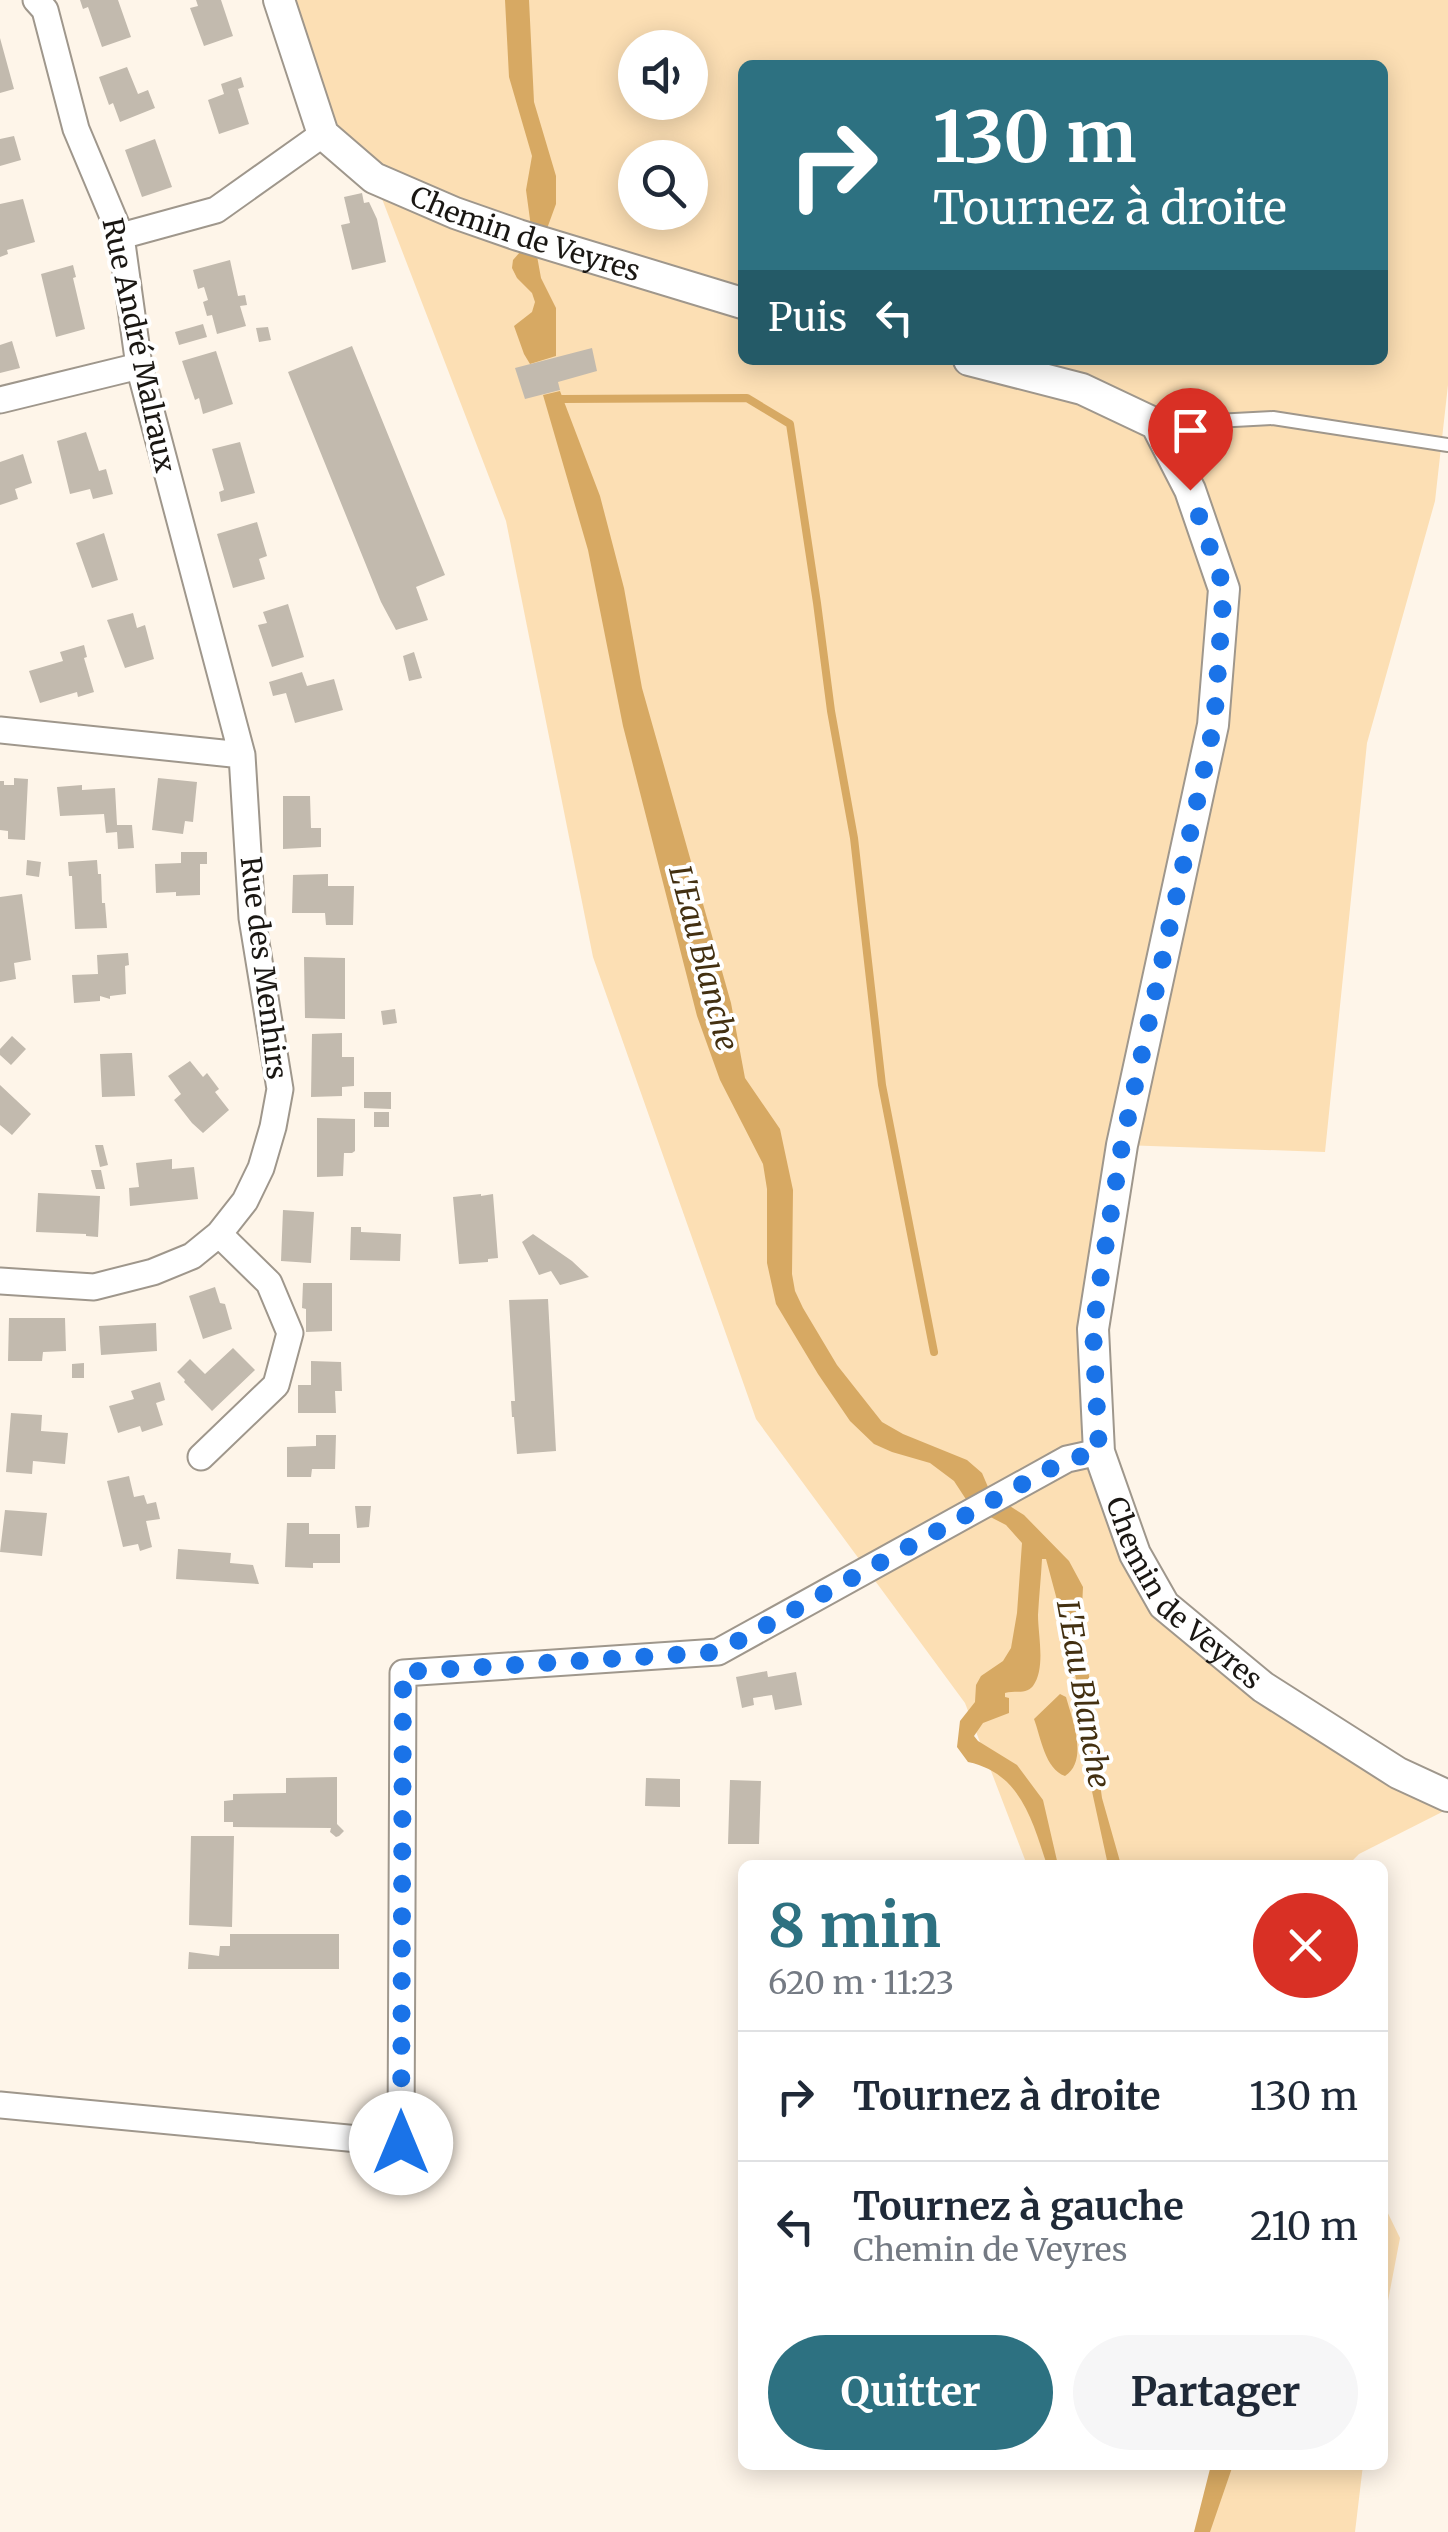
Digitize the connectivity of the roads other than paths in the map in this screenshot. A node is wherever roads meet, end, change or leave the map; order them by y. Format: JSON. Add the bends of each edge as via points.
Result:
{"nodes":[{"id":1,"x":36,"y":0,"type":"edge"},
{"id":2,"x":279,"y":0,"type":"edge"},
{"id":3,"x":323,"y":134,"type":"junction"},
{"id":4,"x":122,"y":236,"type":"junction"},
{"id":5,"x":738,"y":302,"type":"edge"},
{"id":6,"x":989,"y":365,"type":"edge"},
{"id":7,"x":138,"y":366,"type":"junction"},
{"id":8,"x":0,"y":400,"type":"edge"},
{"id":9,"x":1156,"y":424,"type":"junction"},
{"id":10,"x":1448,"y":445,"type":"edge"},
{"id":11,"x":0,"y":730,"type":"edge"},
{"id":12,"x":242,"y":755,"type":"junction"},
{"id":13,"x":219,"y":1234,"type":"junction"},
{"id":14,"x":0,"y":1281,"type":"edge"},
{"id":15,"x":1099,"y":1452,"type":"junction"},
{"id":16,"x":200,"y":1457,"type":"dead end"},
{"id":17,"x":1448,"y":1796,"type":"edge"},
{"id":18,"x":0,"y":2105,"type":"edge"}],
"edges":[{"from":1,"to":4,"type":"street","name":"Rue André Malraux","via":[[45,10],[76,129]]},
{"from":2,"to":3,"type":"street"},
{"from":3,"to":4,"type":"street","via":[[216,210]]},
{"from":3,"to":5,"type":"street","name":"Chemin de Veyres","via":[[374,178],[456,213]]},
{"from":4,"to":7,"type":"street","name":"Rue André Malraux"},
{"from":6,"to":9,"type":"street","via":[[1082,388]]},
{"from":7,"to":8,"type":"street"},
{"from":7,"to":12,"type":"street","name":"Rue André Malraux"},
{"from":9,"to":10,"type":"lane","via":[[1273,418]]},
{"from":9,"to":15,"type":"street","name":"Chemin de Veyres","via":[[1190,490],[1224,588],[1214,724],[1122,1145],[1093,1329]]},
{"from":11,"to":12,"type":"street"},
{"from":12,"to":13,"type":"street","name":"Rue des Menhirs","via":[[252,918],[280,1088],[261,1168]]},
{"from":13,"to":14,"type":"street","name":"Rue des Menhirs","via":[[192,1256],[94,1287]]},
{"from":13,"to":16,"type":"street","via":[[269,1282],[290,1334],[276,1385]]},
{"from":15,"to":17,"type":"street","name":"Chemin de Veyres","via":[[1135,1554],[1164,1605],[1263,1687],[1398,1774]]},
{"from":15,"to":18,"type":"street","via":[[1066,1460],[718,1652],[403,1672],[401,2143]]}]}
